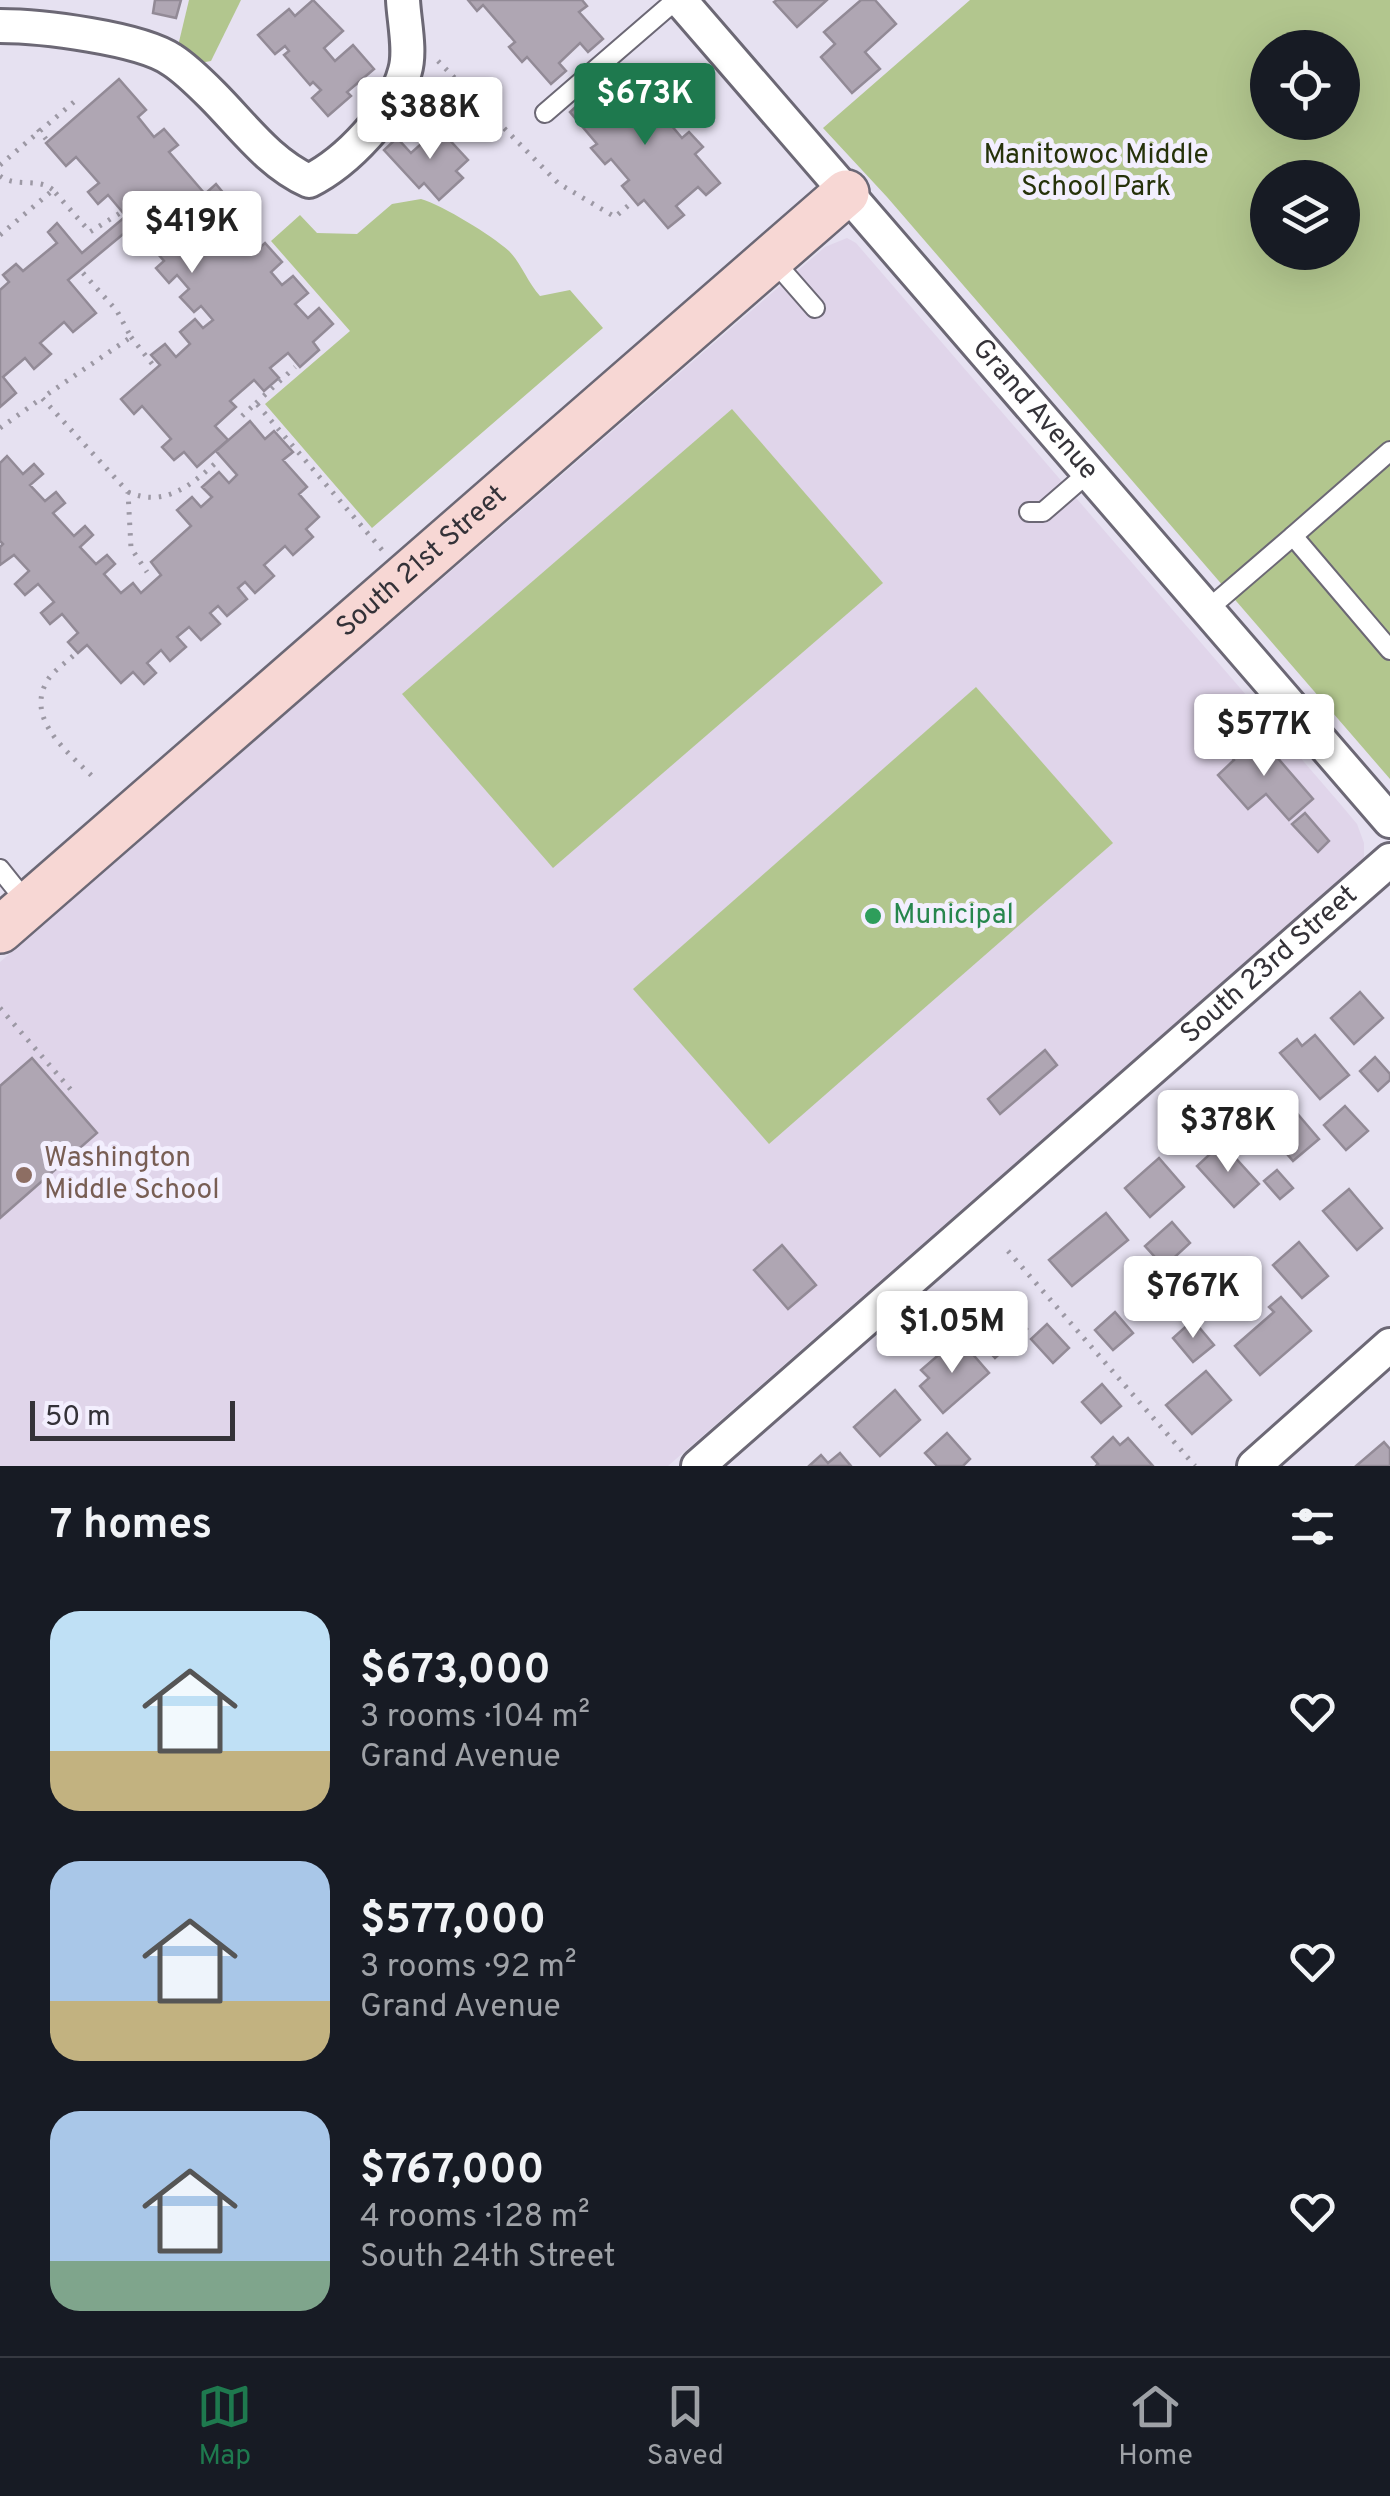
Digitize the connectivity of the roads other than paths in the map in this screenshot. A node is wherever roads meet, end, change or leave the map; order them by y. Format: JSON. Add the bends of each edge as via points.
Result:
{"nodes":[{"id":1,"x":678,"y":0,"type":"edge"},
{"id":2,"x":404,"y":13,"type":"edge"},
{"id":3,"x":4,"y":17,"type":"edge"},
{"id":4,"x":545,"y":113,"type":"dead end"},
{"id":5,"x":846,"y":193,"type":"junction"},
{"id":6,"x":773,"y":259,"type":"junction"},
{"id":7,"x":815,"y":308,"type":"dead end"},
{"id":8,"x":1390,"y":450,"type":"edge"},
{"id":9,"x":1088,"y":473,"type":"junction"},
{"id":10,"x":1029,"y":512,"type":"dead end"},
{"id":11,"x":1292,"y":536,"type":"junction"},
{"id":12,"x":1207,"y":610,"type":"junction"},
{"id":13,"x":1390,"y":650,"type":"edge"},
{"id":14,"x":1390,"y":822,"type":"edge"},
{"id":15,"x":1390,"y":860,"type":"edge"},
{"id":16,"x":0,"y":869,"type":"edge"},
{"id":17,"x":14,"y":918,"type":"edge"},
{"id":18,"x":1390,"y":1345,"type":"edge"},
{"id":19,"x":698,"y":1466,"type":"edge"},
{"id":20,"x":1254,"y":1466,"type":"edge"}],
"edges":[{"from":1,"to":4,"type":"lane"},
{"from":1,"to":5,"type":"street","name":"Grand Avenue"},
{"from":2,"to":3,"type":"street","via":[[406,68],[394,96],[352,150],[309,182],[283,169],[170,58]]},
{"from":5,"to":6,"type":"street","name":"South 21st Street"},
{"from":5,"to":9,"type":"street","name":"Grand Avenue"},
{"from":6,"to":7,"type":"lane"},
{"from":6,"to":17,"type":"street","name":"South 21st Street"},
{"from":8,"to":11,"type":"lane"},
{"from":9,"to":10,"type":"lane","via":[[1043,512]]},
{"from":9,"to":12,"type":"street","name":"Grand Avenue"},
{"from":11,"to":12,"type":"lane"},
{"from":11,"to":13,"type":"lane"},
{"from":12,"to":14,"type":"street","name":"Grand Avenue"},
{"from":15,"to":19,"type":"street","name":"South 23rd Street"},
{"from":16,"to":17,"type":"lane"},
{"from":18,"to":20,"type":"street"}]}
